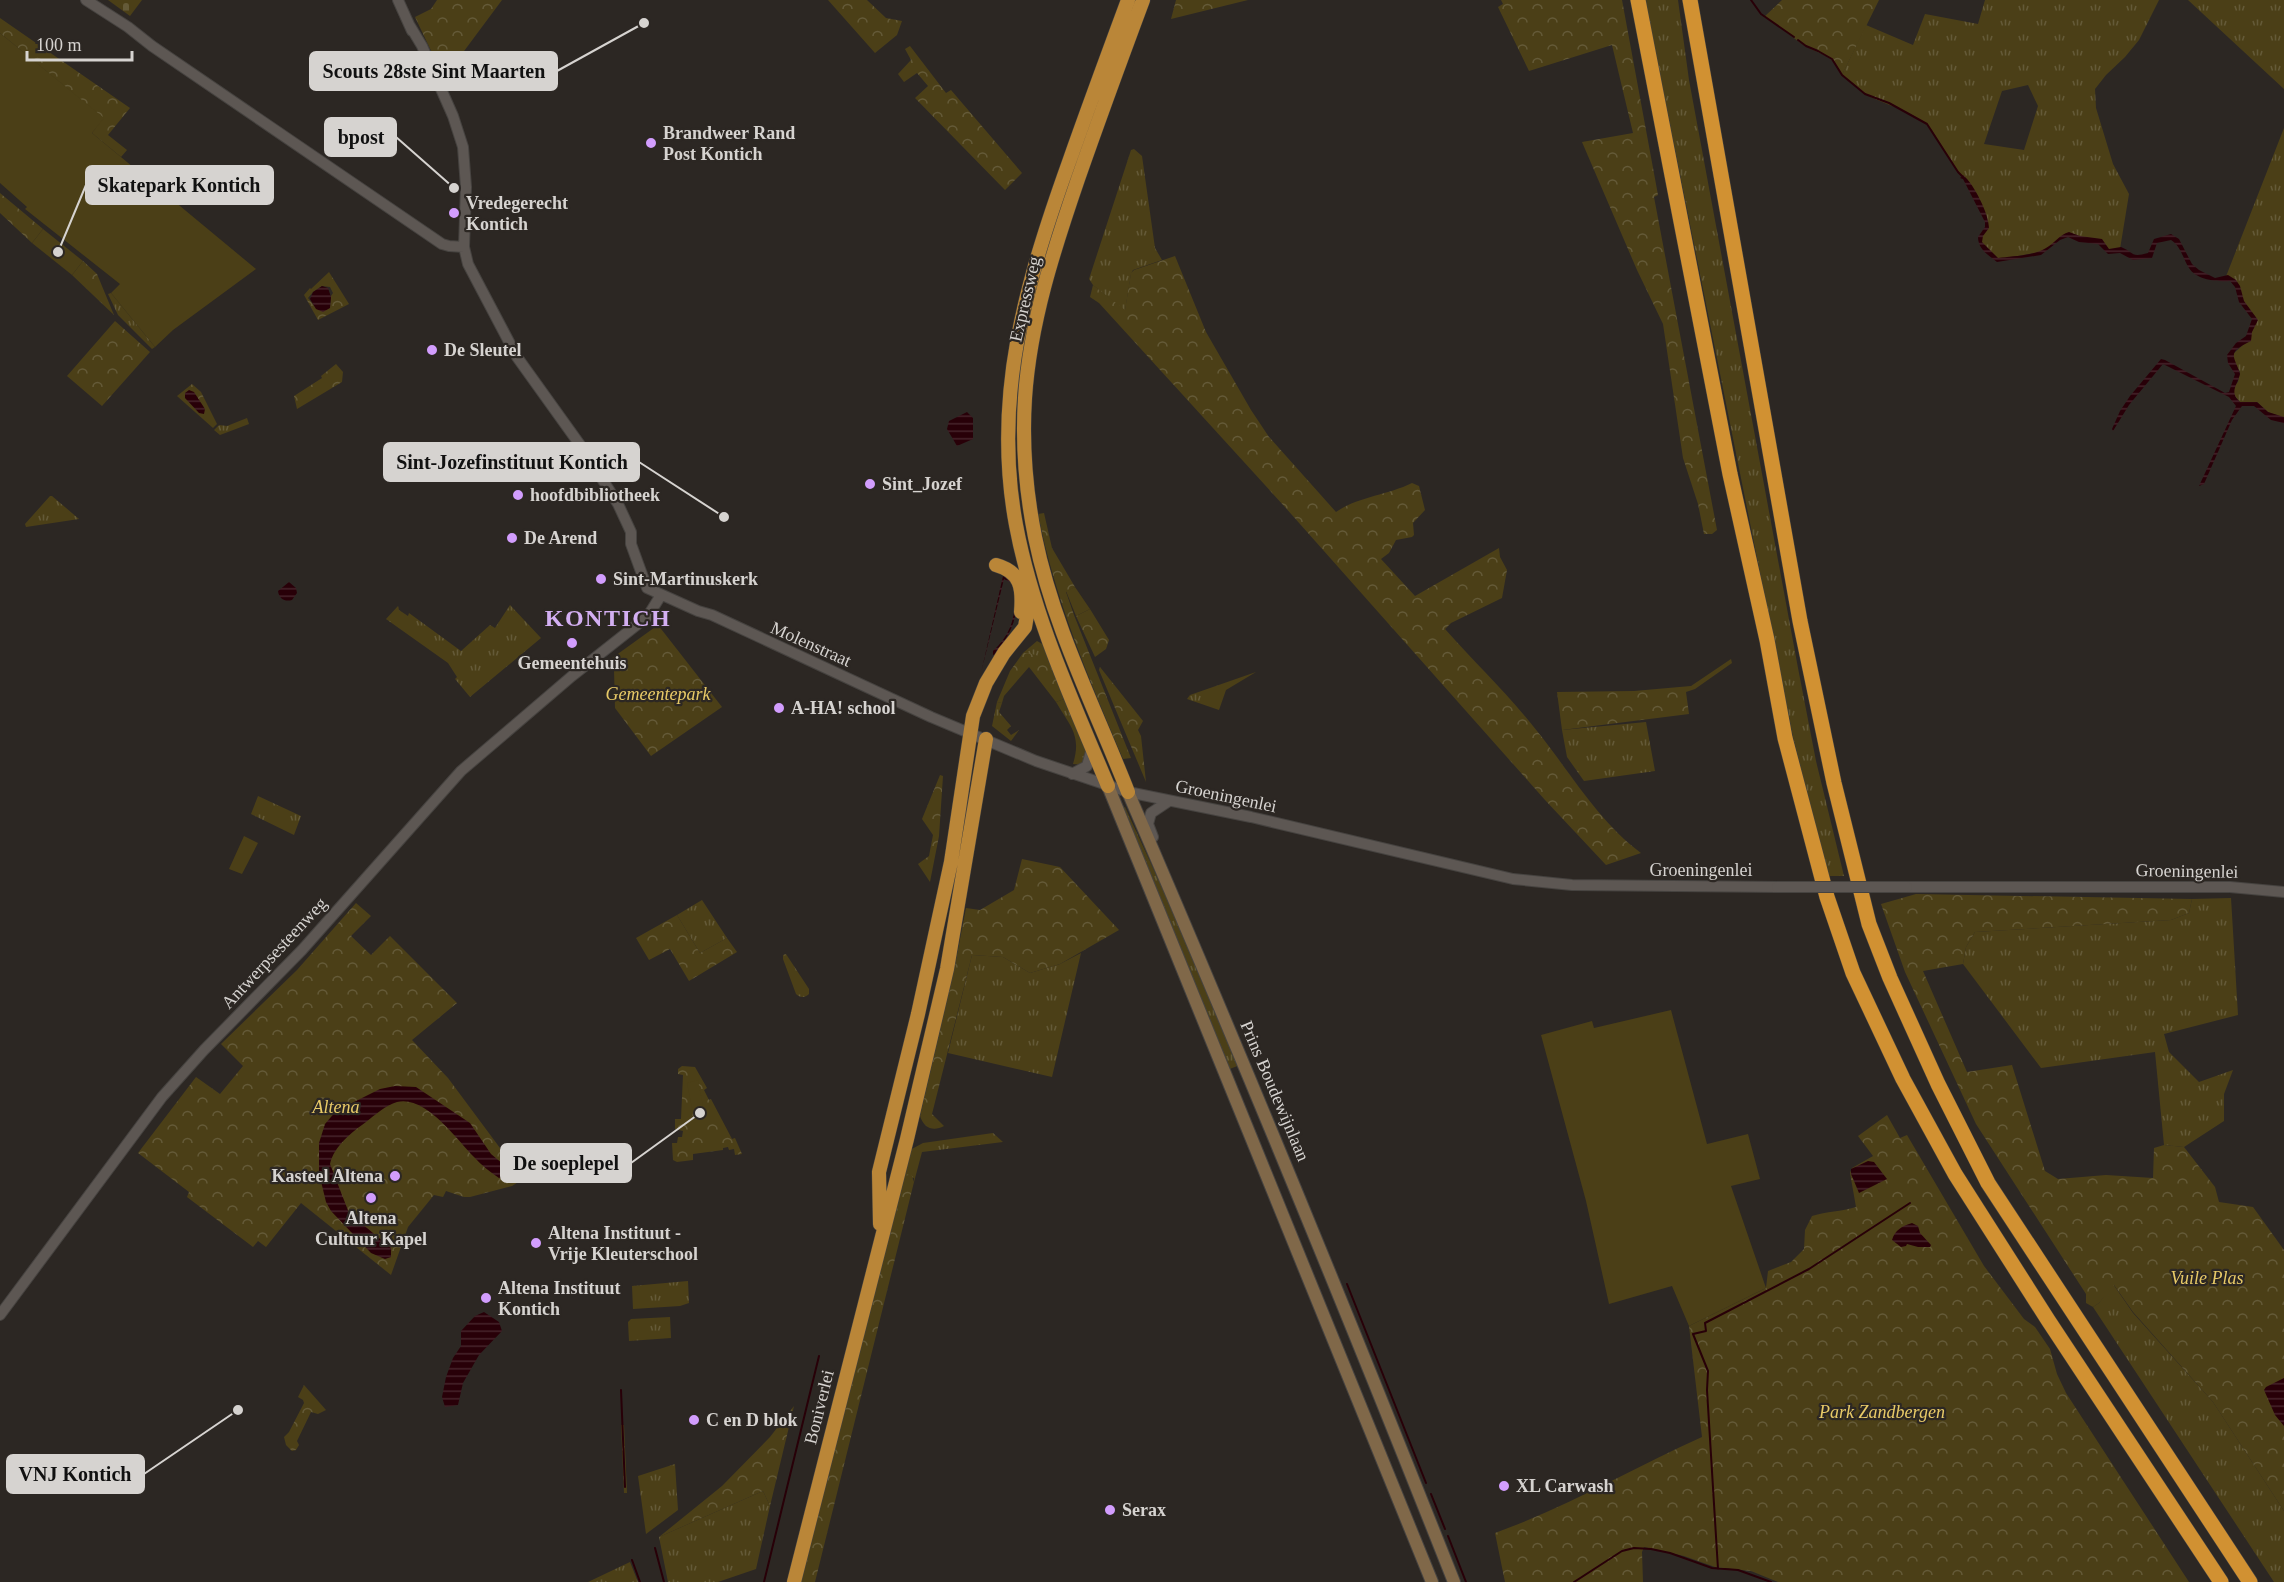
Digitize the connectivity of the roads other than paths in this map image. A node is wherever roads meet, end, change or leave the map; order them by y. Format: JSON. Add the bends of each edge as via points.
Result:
{"nodes":[{"id":1,"x":86,"y":0,"type":"edge"},
{"id":2,"x":398,"y":0,"type":"edge"},
{"id":3,"x":1128,"y":0,"type":"edge"},
{"id":4,"x":1143,"y":0,"type":"edge"},
{"id":5,"x":1638,"y":0,"type":"edge"},
{"id":6,"x":1690,"y":0,"type":"edge"},
{"id":7,"x":464,"y":247,"type":"junction"},
{"id":8,"x":996,"y":565,"type":"dead end"},
{"id":9,"x":1032,"y":586,"type":"junction"},
{"id":10,"x":661,"y":595,"type":"junction"},
{"id":11,"x":1058,"y":616,"type":"joint"},
{"id":12,"x":1012,"y":643,"type":"junction"},
{"id":13,"x":970,"y":733,"type":"junction"},
{"id":14,"x":986,"y":740,"type":"junction"},
{"id":15,"x":1093,"y":748,"type":"junction"},
{"id":16,"x":1072,"y":774,"type":"junction"},
{"id":17,"x":1108,"y":786,"type":"junction"},
{"id":18,"x":1128,"y":792,"type":"junction"},
{"id":19,"x":1169,"y":801,"type":"junction"},
{"id":20,"x":1168,"y":884,"type":"junction"},
{"id":21,"x":2284,"y":892,"type":"edge"},
{"id":22,"x":1253,"y":1085,"type":"junction"},
{"id":23,"x":1233,"y":1094,"type":"junction"},
{"id":24,"x":880,"y":1241,"type":"junction"},
{"id":25,"x":0,"y":1315,"type":"edge"},
{"id":26,"x":794,"y":1582,"type":"edge"},
{"id":27,"x":1432,"y":1582,"type":"edge"},
{"id":28,"x":1454,"y":1582,"type":"edge"},
{"id":29,"x":2221,"y":1582,"type":"edge"},
{"id":30,"x":2250,"y":1582,"type":"edge"}],
"edges":[{"from":1,"to":7,"type":"street","via":[[442,244]]},
{"from":2,"to":7,"type":"street","via":[[453,116],[463,147]]},
{"from":3,"to":9,"type":"highway","name":"Expressweg","via":[[1044,230],[1016,341],[1008,402],[1009,467],[1016,525]]},
{"from":4,"to":11,"type":"highway","name":"Expressweg","via":[[1057,239],[1035,324],[1025,396],[1028,501]]},
{"from":5,"to":29,"type":"highway","via":[[1785,738],[1827,897],[1853,973],[1903,1079],[1955,1174]]},
{"from":6,"to":30,"type":"highway","via":[[1800,621],[1869,924],[1934,1074],[1988,1183]]},
{"from":7,"to":10,"type":"street","name":"Molenstraat","via":[[468,264],[517,357],[618,504],[631,532],[631,544],[647,588]]},
{"from":8,"to":12,"type":"highway","via":[[1010,569],[1020,588],[1021,610]]},
{"from":9,"to":12,"type":"highway","via":[[1024,627]]},
{"from":9,"to":15,"type":"highway","name":"Expressweg"},
{"from":10,"to":13,"type":"street","name":"Molenstraat"},
{"from":10,"to":25,"type":"street","name":"Antwerpsesteenweg","via":[[648,616],[461,771],[302,950],[204,1050],[162,1097]]},
{"from":11,"to":18,"type":"highway","name":"Prins Boudewijnlaan"},
{"from":12,"to":13,"type":"highway","name":"Boniverlei","via":[[979,699]]},
{"from":13,"to":14,"type":"street"},
{"from":13,"to":24,"type":"highway","name":"Boniverlei","via":[[951,862],[879,1172]]},
{"from":14,"to":16,"type":"street"},
{"from":14,"to":24,"type":"highway","name":"Boniverlei","via":[[947,969]]},
{"from":15,"to":16,"type":"street","via":[[1087,766]]},
{"from":15,"to":17,"type":"highway"},
{"from":16,"to":17,"type":"street"},
{"from":17,"to":18,"type":"street","name":"Groeningenlei"},
{"from":17,"to":23,"type":"main road"},
{"from":18,"to":19,"type":"street","name":"Groeningenlei"},
{"from":18,"to":20,"type":"main road","name":"Prins Boudewijnlaan"},
{"from":19,"to":20,"type":"street","via":[[1151,813],[1148,824],[1165,864]]},
{"from":19,"to":21,"type":"street","name":"Groeningenlei","bridge":true,"via":[[1513,879],[1572,885],[2230,887]]},
{"from":20,"to":22,"type":"main road","name":"Prins Boudewijnlaan"},
{"from":22,"to":23,"type":"main road"},
{"from":22,"to":28,"type":"main road","name":"Prins Boudewijnlaan"},
{"from":23,"to":27,"type":"main road"},
{"from":24,"to":26,"type":"highway","name":"Boniverlei"}]}
